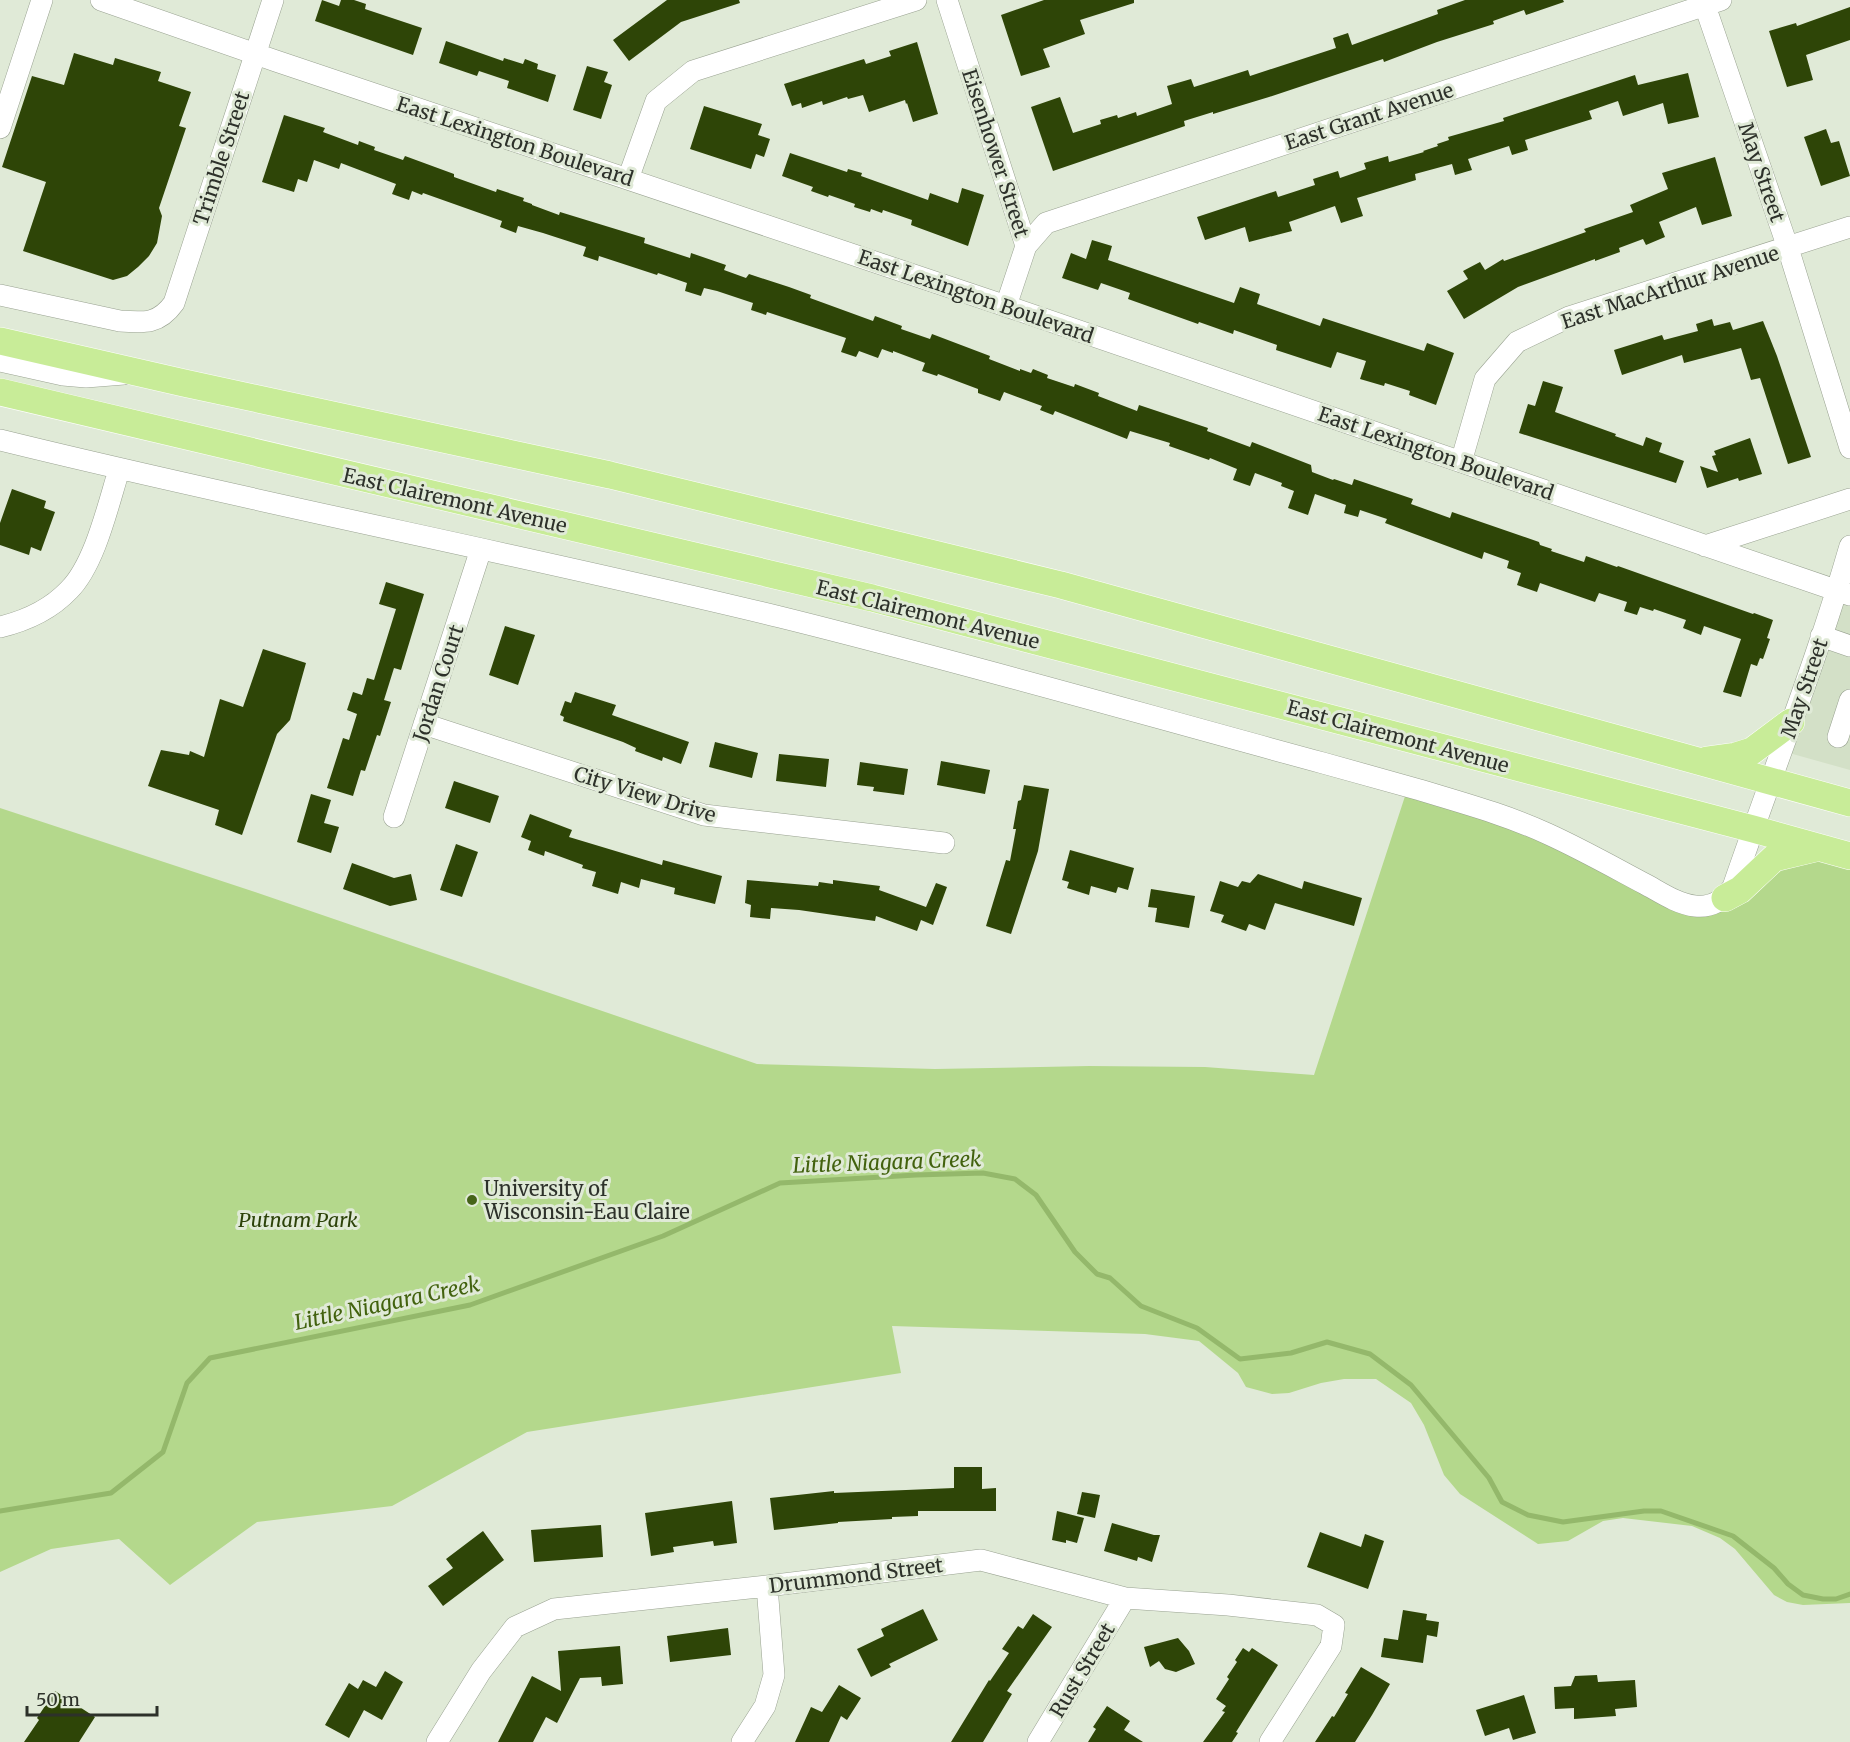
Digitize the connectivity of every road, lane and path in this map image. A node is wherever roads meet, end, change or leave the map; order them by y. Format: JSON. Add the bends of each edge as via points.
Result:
{"nodes":[{"id":1,"x":42,"y":0,"type":"edge"},
{"id":2,"x":101,"y":0,"type":"edge"},
{"id":3,"x":273,"y":0,"type":"edge"},
{"id":4,"x":916,"y":0,"type":"edge"},
{"id":5,"x":947,"y":0,"type":"edge"},
{"id":6,"x":1710,"y":2,"type":"edge"},
{"id":7,"x":255,"y":53,"type":"junction"},
{"id":8,"x":0,"y":128,"type":"edge"},
{"id":9,"x":628,"y":179,"type":"junction"},
{"id":10,"x":1850,"y":227,"type":"edge"},
{"id":11,"x":1026,"y":246,"type":"junction"},
{"id":12,"x":1788,"y":248,"type":"junction"},
{"id":13,"x":0,"y":295,"type":"edge"},
{"id":14,"x":1006,"y":306,"type":"junction"},
{"id":15,"x":0,"y":341,"type":"edge"},
{"id":16,"x":0,"y":361,"type":"edge"},
{"id":17,"x":140,"y":373,"type":"junction"},
{"id":18,"x":0,"y":392,"type":"edge"},
{"id":19,"x":0,"y":440,"type":"edge"},
{"id":20,"x":1850,"y":448,"type":"edge"},
{"id":21,"x":1461,"y":462,"type":"junction"},
{"id":22,"x":119,"y":470,"type":"junction"},
{"id":23,"x":1850,"y":499,"type":"edge"},
{"id":24,"x":1705,"y":546,"type":"junction"},
{"id":25,"x":1850,"y":546,"type":"edge"},
{"id":26,"x":481,"y":549,"type":"junction"},
{"id":27,"x":1844,"y":592,"type":"edge"},
{"id":28,"x":0,"y":627,"type":"edge"},
{"id":29,"x":1821,"y":636,"type":"junction"},
{"id":30,"x":1850,"y":646,"type":"edge"},
{"id":31,"x":1850,"y":700,"type":"edge"},
{"id":32,"x":1791,"y":722,"type":"junction"},
{"id":33,"x":424,"y":724,"type":"junction"},
{"id":34,"x":1838,"y":737,"type":"dead end"},
{"id":35,"x":1699,"y":761,"type":"junction"},
{"id":36,"x":1772,"y":781,"type":"junction"},
{"id":37,"x":1850,"y":803,"type":"edge"},
{"id":38,"x":394,"y":817,"type":"dead end"},
{"id":39,"x":1753,"y":829,"type":"junction"},
{"id":40,"x":944,"y":843,"type":"dead end"},
{"id":41,"x":1819,"y":848,"type":"junction"},
{"id":42,"x":1850,"y":856,"type":"edge"},
{"id":43,"x":1725,"y":898,"type":"junction"},
{"id":44,"x":767,"y":1586,"type":"junction"},
{"id":45,"x":1125,"y":1598,"type":"junction"},
{"id":46,"x":437,"y":1742,"type":"edge"},
{"id":47,"x":742,"y":1742,"type":"edge"},
{"id":48,"x":1038,"y":1742,"type":"edge"},
{"id":49,"x":1270,"y":1742,"type":"edge"}],
"edges":[{"from":1,"to":8,"type":"street"},
{"from":2,"to":7,"type":"street","name":"East Lexington Boulevard"},
{"from":3,"to":7,"type":"street","name":"Trimble Street"},
{"from":4,"to":9,"type":"street","via":[[693,71],[656,101]]},
{"from":5,"to":11,"type":"street","name":"Eisenhower Street"},
{"from":6,"to":11,"type":"street","name":"East Grant Avenue","via":[[1046,223]]},
{"from":6,"to":12,"type":"street","name":"May Street"},
{"from":7,"to":9,"type":"street","name":"East Lexington Boulevard"},
{"from":7,"to":13,"type":"street","name":"Trimble Street","via":[[174,303],[166,314],[137,323]]},
{"from":9,"to":14,"type":"street","name":"East Lexington Boulevard"},
{"from":10,"to":12,"type":"street","name":"East MacArthur Avenue"},
{"from":11,"to":14,"type":"street","name":"Eisenhower Street"},
{"from":12,"to":20,"type":"street","name":"May Street"},
{"from":12,"to":21,"type":"street","name":"East MacArthur Avenue","via":[[1569,317],[1517,342],[1485,379]]},
{"from":14,"to":21,"type":"street","name":"East Lexington Boulevard"},
{"from":15,"to":17,"type":"main road"},
{"from":16,"to":17,"type":"street","via":[[86,378]]},
{"from":17,"to":35,"type":"main road","via":[[610,475],[1061,585]]},
{"from":18,"to":39,"type":"main road","name":"East Clairemont Avenue","via":[[872,598]]},
{"from":19,"to":22,"type":"street"},
{"from":21,"to":24,"type":"street","name":"East Lexington Boulevard"},
{"from":22,"to":26,"type":"street"},
{"from":22,"to":28,"type":"street","via":[[86,567],[69,590],[40,612]]},
{"from":23,"to":24,"type":"street"},
{"from":24,"to":27,"type":"street","name":"East Lexington Boulevard"},
{"from":25,"to":27,"type":"street","name":"May Street"},
{"from":26,"to":33,"type":"street","name":"Jordan Court"},
{"from":26,"to":43,"type":"street","via":[[883,643],[1341,768],[1516,820],[1683,903],[1706,906]]},
{"from":27,"to":29,"type":"street","name":"May Street"},
{"from":29,"to":30,"type":"street"},
{"from":29,"to":32,"type":"street","name":"May Street"},
{"from":31,"to":34,"type":"street"},
{"from":32,"to":35,"type":"main road","via":[[1752,751]]},
{"from":32,"to":36,"type":"street","name":"May Street"},
{"from":33,"to":38,"type":"street","name":"Jordan Court"},
{"from":33,"to":40,"type":"street","name":"City View Drive","via":[[704,815]]},
{"from":35,"to":36,"type":"main road"},
{"from":36,"to":37,"type":"main road"},
{"from":36,"to":39,"type":"street","name":"May Street"},
{"from":39,"to":41,"type":"main road","name":"East Clairemont Avenue"},
{"from":39,"to":43,"type":"street","name":"May Street","via":[[1733,887]]},
{"from":41,"to":42,"type":"main road","name":"East Clairemont Avenue"},
{"from":41,"to":43,"type":"main road","via":[[1774,858],[1740,890]]},
{"from":44,"to":45,"type":"street","name":"Drummond Street","via":[[981,1560]]},
{"from":44,"to":46,"type":"street","name":"Drummond Street","via":[[554,1609],[514,1627]]},
{"from":44,"to":47,"type":"street","via":[[774,1675],[765,1707]]},
{"from":45,"to":48,"type":"street","name":"Rust Street"},
{"from":45,"to":49,"type":"street","name":"Drummond Street","via":[[1317,1615],[1334,1624],[1331,1646]]}]}
